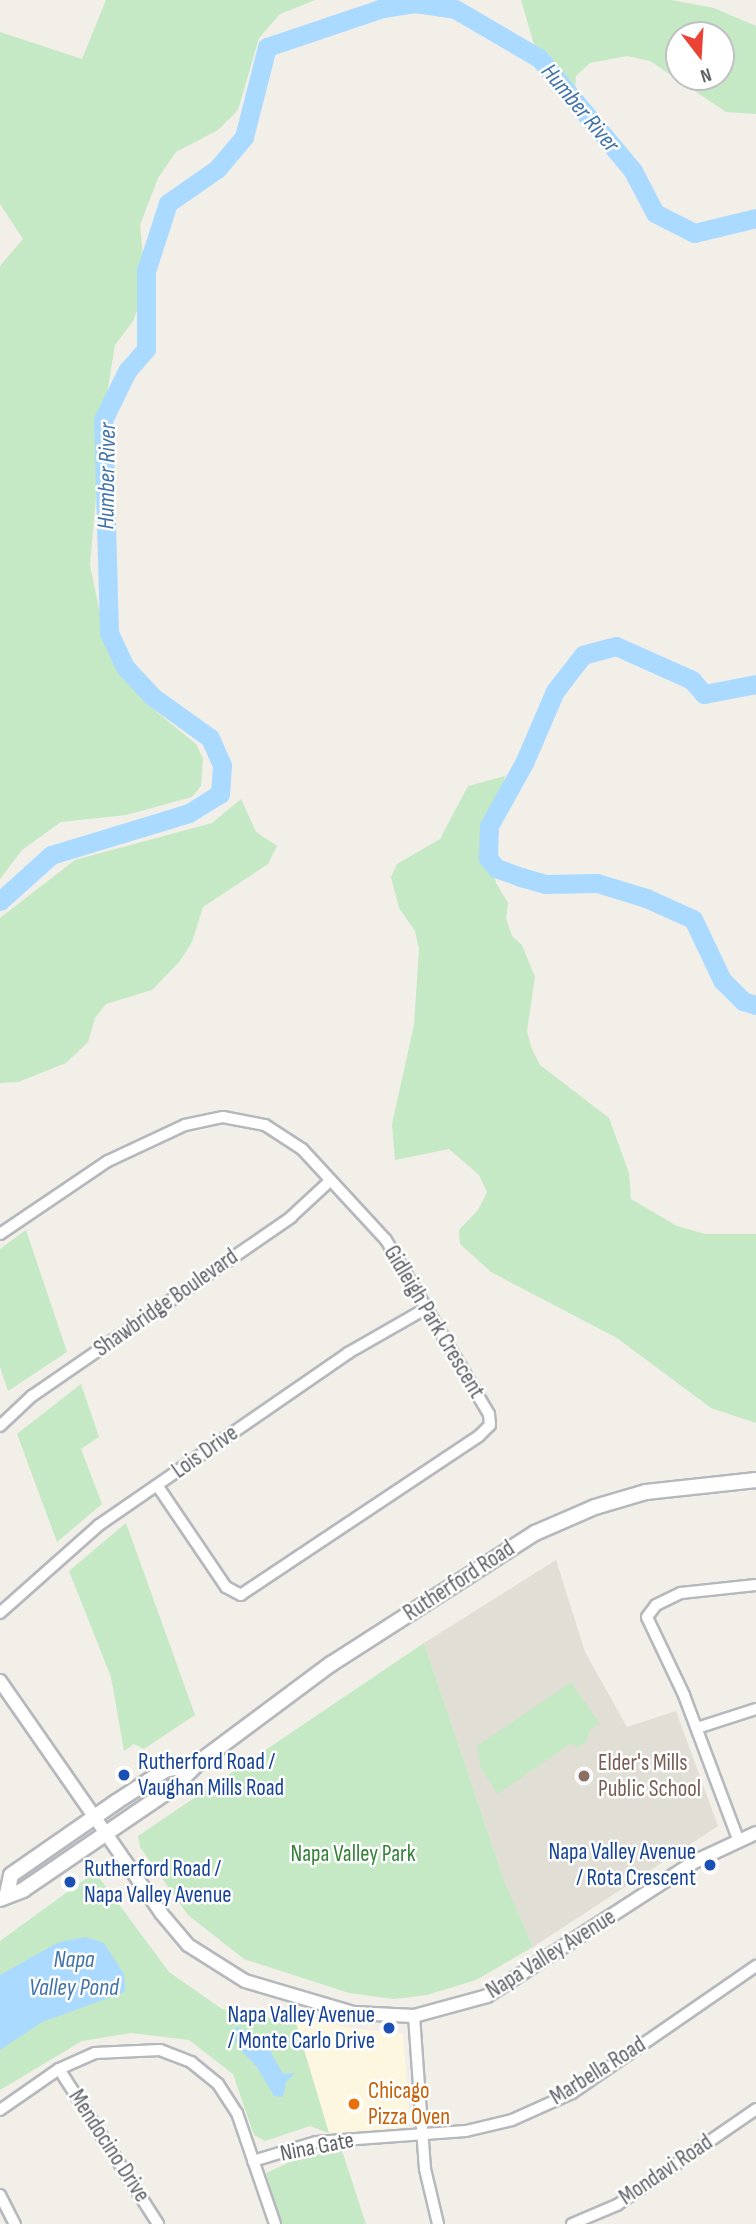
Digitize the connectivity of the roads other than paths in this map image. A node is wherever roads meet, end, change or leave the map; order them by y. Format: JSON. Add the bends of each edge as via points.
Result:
{"nodes":[{"id":1,"x":331,"y":1180,"type":"junction"},
{"id":2,"x":0,"y":1234,"type":"edge"},
{"id":3,"x":425,"y":1309,"type":"junction"},
{"id":4,"x":0,"y":1426,"type":"edge"},
{"id":5,"x":756,"y":1480,"type":"edge"},
{"id":6,"x":157,"y":1485,"type":"junction"},
{"id":7,"x":756,"y":1585,"type":"edge"},
{"id":8,"x":0,"y":1614,"type":"edge"},
{"id":9,"x":0,"y":1681,"type":"edge"},
{"id":10,"x":756,"y":1709,"type":"edge"},
{"id":11,"x":697,"y":1727,"type":"junction"},
{"id":12,"x":198,"y":1763,"type":"junction"},
{"id":13,"x":95,"y":1817,"type":"junction"},
{"id":14,"x":756,"y":1833,"type":"edge"},
{"id":15,"x":106,"y":1834,"type":"junction"},
{"id":16,"x":738,"y":1839,"type":"junction"},
{"id":17,"x":4,"y":1896,"type":"edge"},
{"id":18,"x":756,"y":1966,"type":"edge"},
{"id":19,"x":414,"y":2016,"type":"junction"},
{"id":20,"x":59,"y":2069,"type":"junction"},
{"id":21,"x":756,"y":2109,"type":"edge"},
{"id":22,"x":0,"y":2110,"type":"edge"},
{"id":23,"x":422,"y":2134,"type":"junction"},
{"id":24,"x":254,"y":2161,"type":"junction"},
{"id":25,"x":0,"y":2195,"type":"edge"},
{"id":26,"x":15,"y":2224,"type":"edge"},
{"id":27,"x":158,"y":2224,"type":"edge"},
{"id":28,"x":275,"y":2224,"type":"edge"},
{"id":29,"x":438,"y":2224,"type":"edge"},
{"id":30,"x":572,"y":2224,"type":"edge"}],
"edges":[{"from":1,"to":2,"type":"street","name":"Gidleigh Park Crescent","via":[[302,1149],[274,1129],[240,1118],[205,1119],[108,1161]]},
{"from":1,"to":3,"type":"street","name":"Gidleigh Park Crescent","via":[[386,1240]]},
{"from":1,"to":4,"type":"street","name":"Shawbridge Boulevard","via":[[291,1216],[32,1396]]},
{"from":3,"to":6,"type":"street","name":"Lois Drive","via":[[348,1353]]},
{"from":3,"to":6,"type":"street","name":"Gidleigh Park Crescent","via":[[483,1404],[490,1425],[249,1593],[233,1594],[226,1587]]},
{"from":5,"to":12,"type":"main road","name":"Rutherford Road","via":[[646,1492],[544,1529],[331,1664]]},
{"from":6,"to":8,"type":"street","name":"Lois Drive","via":[[99,1524]]},
{"from":7,"to":11,"type":"street","via":[[681,1593],[656,1605],[647,1617]]},
{"from":9,"to":13,"type":"street","name":"Napa Valley Avenue"},
{"from":10,"to":11,"type":"street"},
{"from":11,"to":16,"type":"street"},
{"from":12,"to":13,"type":"main road","name":"Rutherford Road","via":[[165,1770]]},
{"from":12,"to":15,"type":"main road","name":"Rutherford Road","via":[[174,1787]]},
{"from":13,"to":15,"type":"street","name":"Napa Valley Avenue"},
{"from":13,"to":17,"type":"main road","name":"Rutherford Road","via":[[11,1875]]},
{"from":14,"to":16,"type":"street","name":"Napa Valley Avenue"},
{"from":15,"to":17,"type":"main road","name":"Rutherford Road","via":[[23,1890]]},
{"from":15,"to":19,"type":"street","name":"Napa Valley Avenue","via":[[180,1937],[227,1972],[354,2013]]},
{"from":16,"to":19,"type":"street","name":"Napa Valley Avenue","via":[[688,1866],[500,1990]]},
{"from":18,"to":23,"type":"street","name":"Marbella Road","via":[[572,2093],[512,2119],[466,2131]]},
{"from":19,"to":23,"type":"street"},
{"from":20,"to":22,"type":"street"},
{"from":20,"to":24,"type":"street","via":[[95,2053],[132,2048],[160,2050],[191,2062],[218,2084],[237,2113]]},
{"from":20,"to":27,"type":"street","name":"Mendocino Drive"},
{"from":21,"to":30,"type":"street","name":"Mondavi Road","via":[[617,2205]]},
{"from":23,"to":24,"type":"street","name":"Nina Gate","via":[[316,2142]]},
{"from":23,"to":29,"type":"street","via":[[428,2188]]},
{"from":24,"to":28,"type":"street"},
{"from":25,"to":26,"type":"street"}]}
